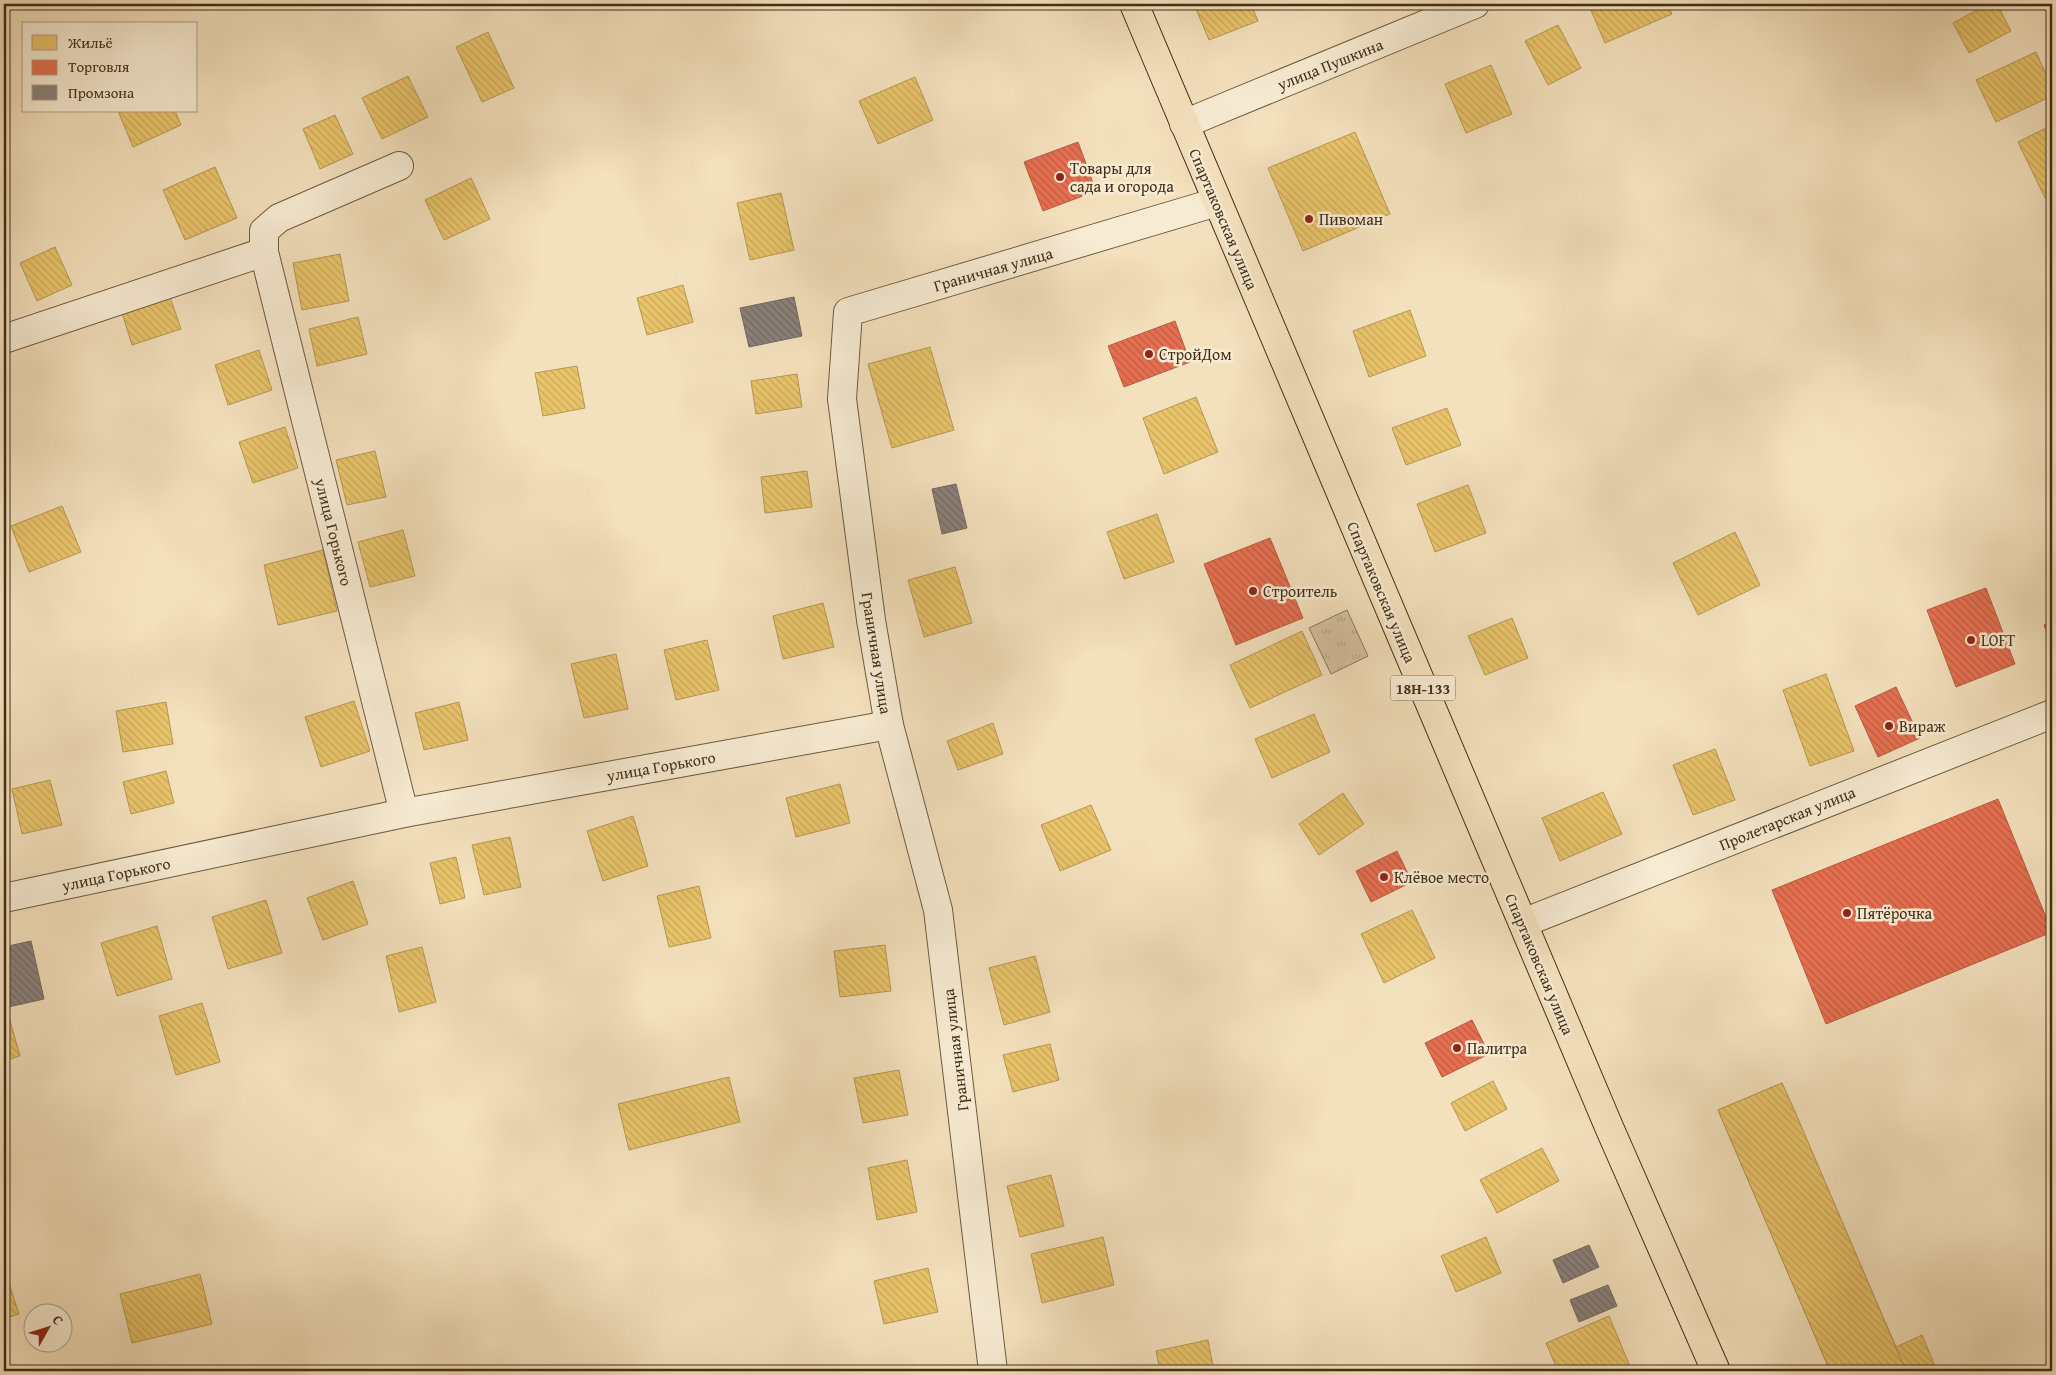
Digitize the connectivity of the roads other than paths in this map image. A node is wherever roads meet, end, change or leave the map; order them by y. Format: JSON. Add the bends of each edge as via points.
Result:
{"nodes":[{"id":1,"x":1134,"y":4,"type":"edge"},
{"id":2,"x":1475,"y":4,"type":"edge"},
{"id":3,"x":1184,"y":124,"type":"junction"},
{"id":4,"x":399,"y":166,"type":"dead end"},
{"id":5,"x":1217,"y":202,"type":"junction"},
{"id":6,"x":264,"y":252,"type":"junction"},
{"id":7,"x":4,"y":339,"type":"edge"},
{"id":8,"x":2052,"y":714,"type":"edge"},
{"id":9,"x":889,"y":725,"type":"junction"},
{"id":10,"x":404,"y":812,"type":"junction"},
{"id":11,"x":4,"y":898,"type":"edge"},
{"id":12,"x":1522,"y":923,"type":"junction"},
{"id":13,"x":993,"y":1371,"type":"edge"},
{"id":14,"x":1716,"y":1371,"type":"edge"}],
"edges":[{"from":1,"to":3,"type":"main road","name":"Спартаковская улица","number":"18Н-133"},
{"from":2,"to":3,"type":"street","name":"улица Пушкина"},
{"from":3,"to":5,"type":"main road","name":"Спартаковская улица","number":"18Н-133"},
{"from":4,"to":6,"type":"street","name":"улица Горького","via":[[279,218],[264,231]]},
{"from":5,"to":9,"type":"street","name":"Граничная улица","via":[[848,312],[842,399],[871,620]]},
{"from":5,"to":12,"type":"main road","name":"Спартаковская улица","number":"18Н-133"},
{"from":6,"to":7,"type":"street"},
{"from":6,"to":10,"type":"street","name":"улица Горького"},
{"from":8,"to":12,"type":"street","name":"Пролетарская улица"},
{"from":9,"to":10,"type":"street","name":"улица Горького"},
{"from":9,"to":13,"type":"street","name":"Граничная улица","via":[[938,910]]},
{"from":10,"to":11,"type":"street","name":"улица Горького"},
{"from":12,"to":14,"type":"main road","name":"Спартаковская улица","number":"18Н-133"}]}
